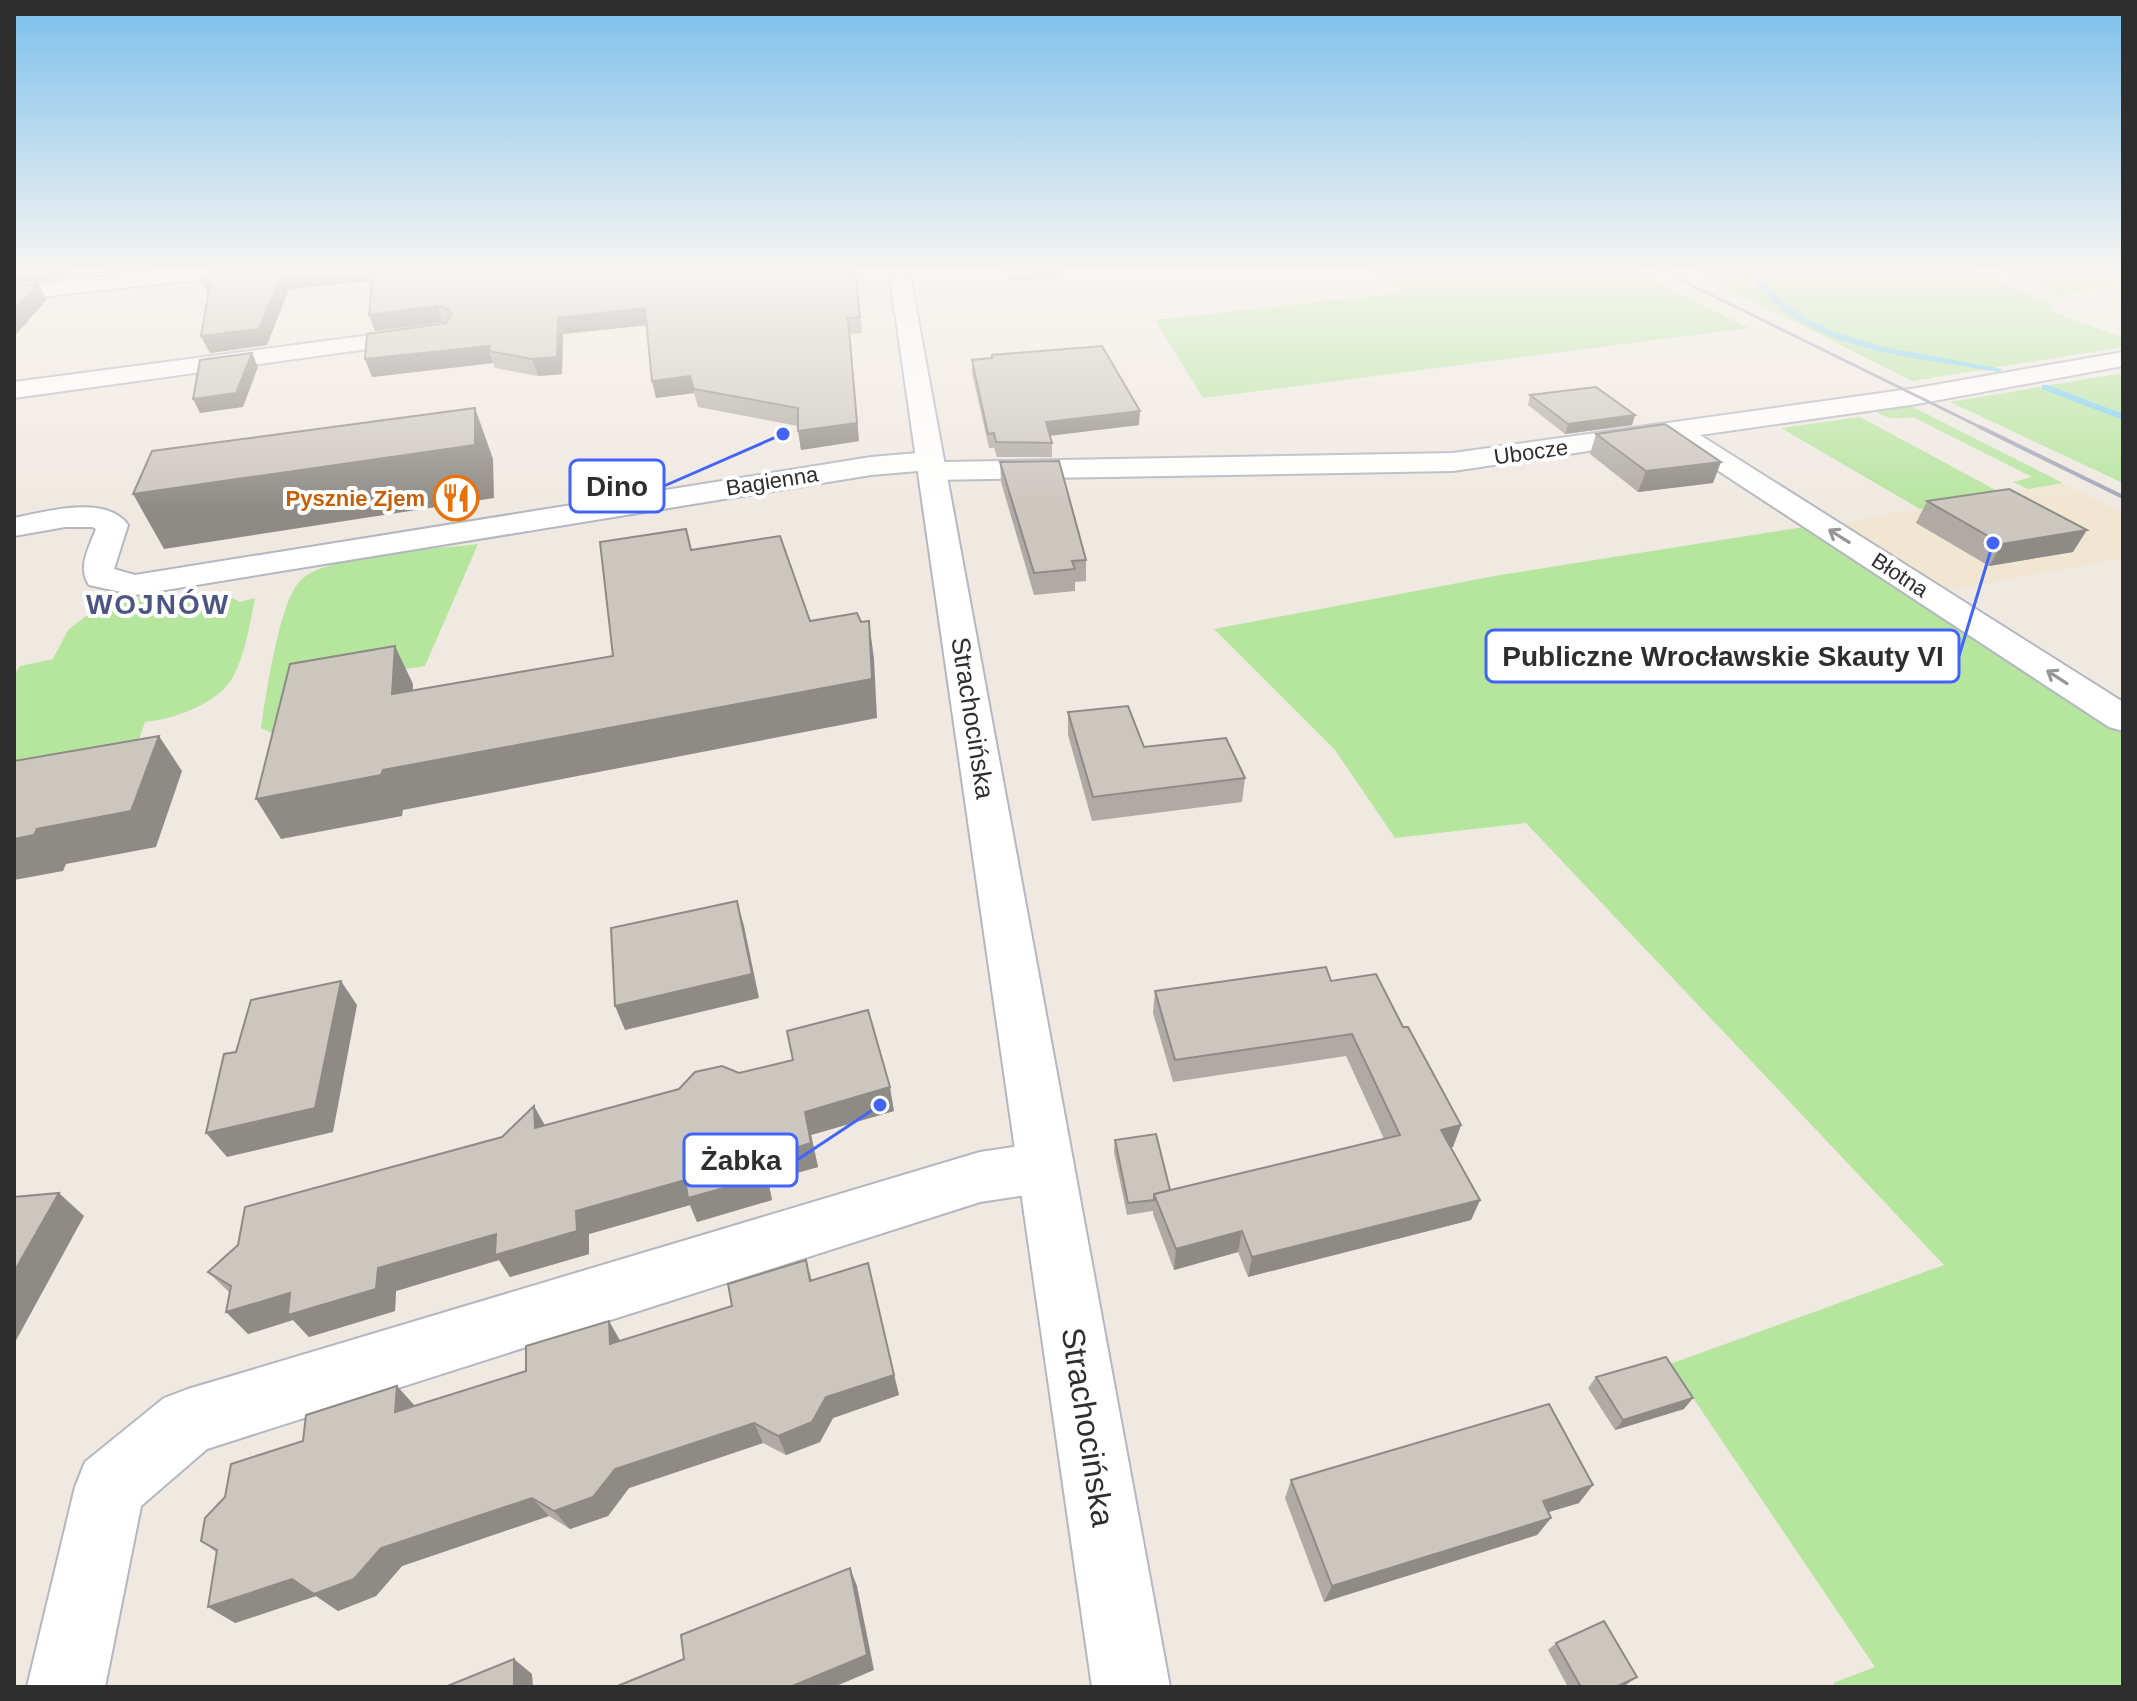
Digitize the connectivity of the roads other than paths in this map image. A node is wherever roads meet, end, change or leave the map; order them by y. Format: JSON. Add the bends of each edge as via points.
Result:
{"nodes":[{"id":1,"x":314,"y":349,"type":"edge"},
{"id":2,"x":912,"y":349,"type":"edge"},
{"id":3,"x":2123,"y":359,"type":"edge"},
{"id":4,"x":14,"y":390,"type":"edge"},
{"id":5,"x":1677,"y":432,"type":"junction"},
{"id":6,"x":931,"y":466,"type":"junction"},
{"id":7,"x":14,"y":527,"type":"edge"},
{"id":8,"x":2123,"y":719,"type":"edge"},
{"id":9,"x":1046,"y":1167,"type":"junction"},
{"id":10,"x":66,"y":1687,"type":"edge"},
{"id":11,"x":1131,"y":1687,"type":"edge"}],
"edges":[{"from":1,"to":4,"type":"street"},
{"from":2,"to":6,"type":"street","name":"Strachocińska"},
{"from":3,"to":5,"type":"street","name":"Ubocze"},
{"from":5,"to":6,"type":"street","name":"Ubocze","via":[[1439,463]]},
{"from":8,"to":5,"type":"street","name":"Błotna","one_way":true},
{"from":6,"to":7,"type":"street","name":"Bagienna","via":[[871,466],[170,581],[115,583],[101,578],[98,569],[113,525],[104,518]]},
{"from":6,"to":9,"type":"street","name":"Strachocińska"},
{"from":9,"to":10,"type":"street","via":[[980,1177],[188,1422],[110,1487]]},
{"from":9,"to":11,"type":"street","name":"Strachocińska"}]}
